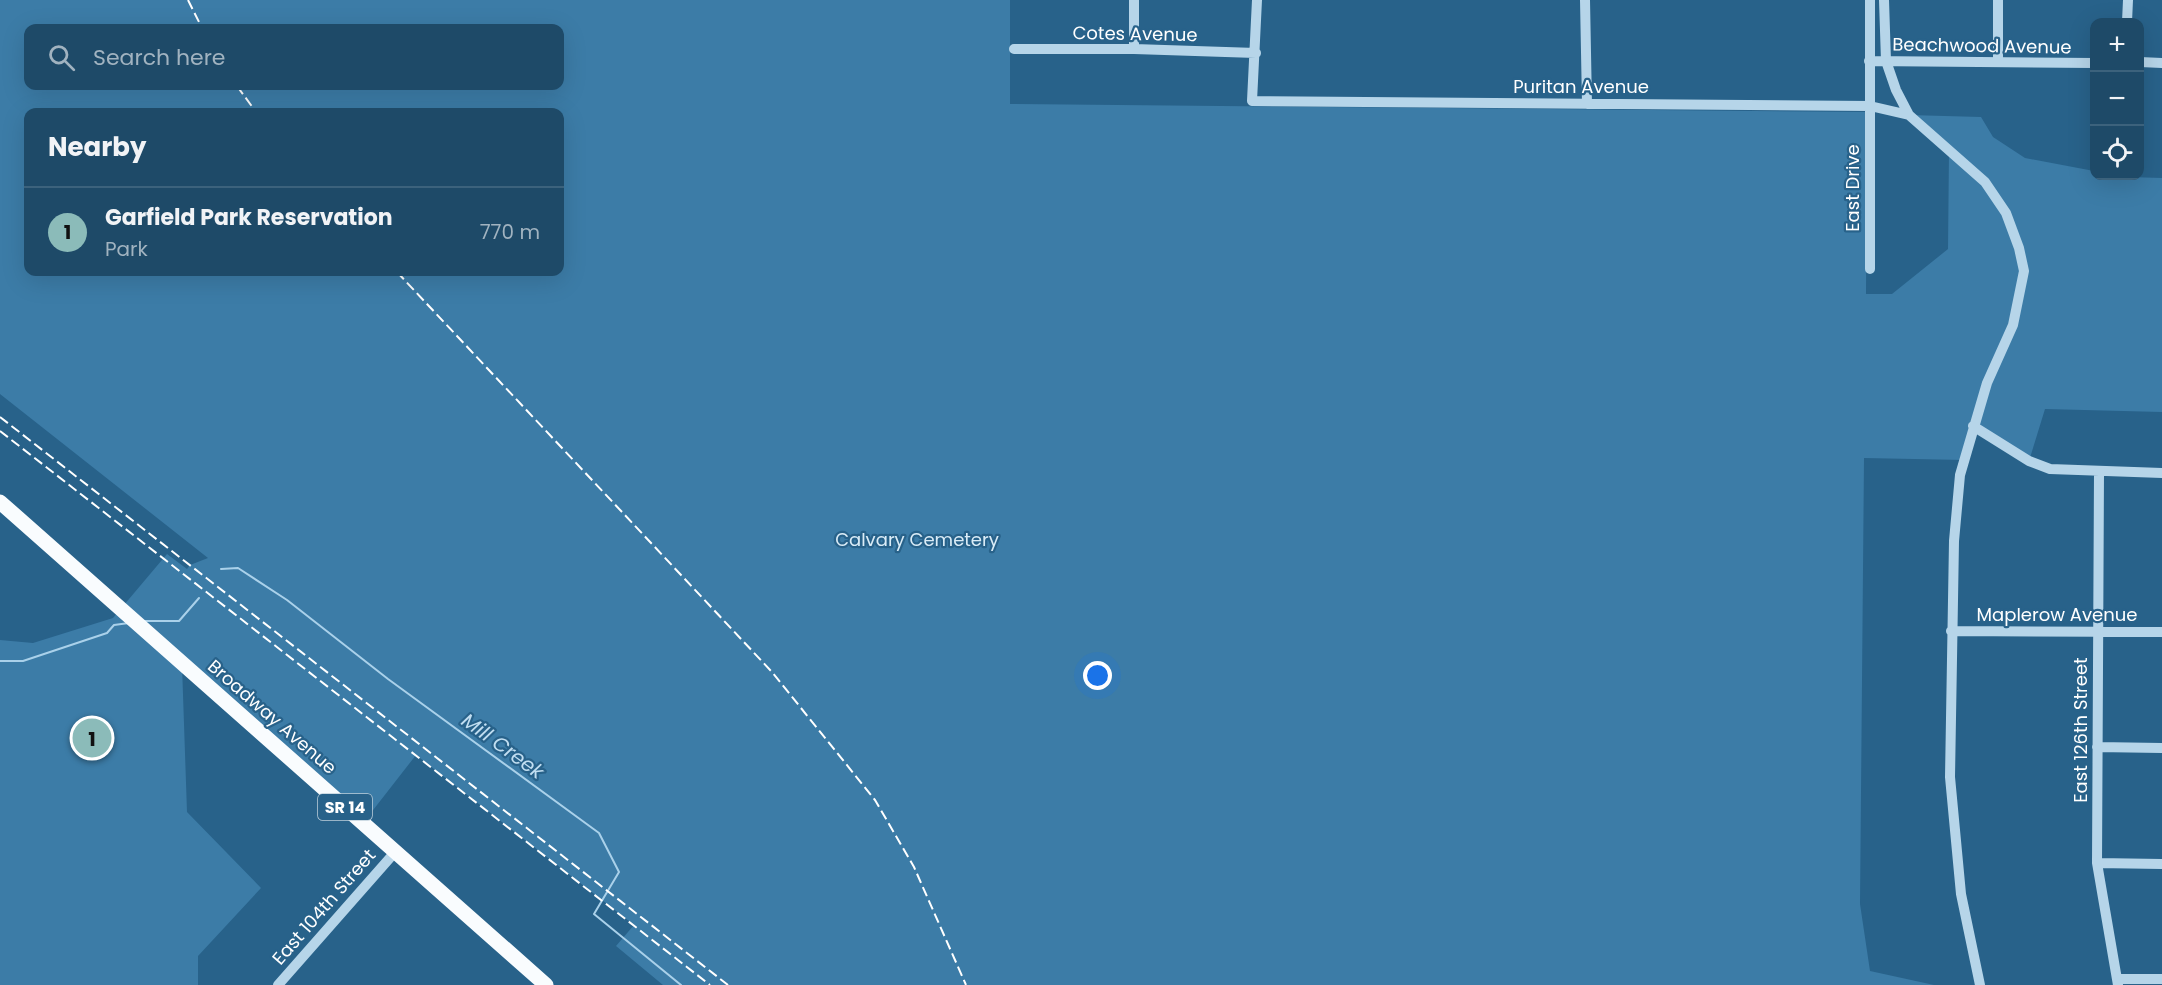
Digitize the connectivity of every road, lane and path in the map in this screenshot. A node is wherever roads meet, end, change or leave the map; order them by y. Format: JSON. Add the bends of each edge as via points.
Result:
{"nodes":[{"id":1,"x":1134,"y":0,"type":"edge"},
{"id":2,"x":1257,"y":0,"type":"edge"},
{"id":3,"x":1585,"y":0,"type":"edge"},
{"id":4,"x":1870,"y":0,"type":"edge"},
{"id":5,"x":1884,"y":0,"type":"edge"},
{"id":6,"x":1998,"y":0,"type":"edge"},
{"id":7,"x":2128,"y":0,"type":"edge"},
{"id":8,"x":2127,"y":18,"type":"edge"},
{"id":9,"x":1014,"y":49,"type":"dead end"},
{"id":10,"x":1134,"y":49,"type":"junction"},
{"id":11,"x":1256,"y":53,"type":"junction"},
{"id":12,"x":1869,"y":61,"type":"junction"},
{"id":13,"x":1886,"y":61,"type":"junction"},
{"id":14,"x":1998,"y":62,"type":"junction"},
{"id":15,"x":2090,"y":63,"type":"edge"},
{"id":16,"x":2144,"y":63,"type":"edge"},
{"id":17,"x":2162,"y":63,"type":"edge"},
{"id":18,"x":1587,"y":104,"type":"junction"},
{"id":19,"x":1870,"y":106,"type":"junction"},
{"id":20,"x":1909,"y":115,"type":"junction"},
{"id":21,"x":1870,"y":269,"type":"dead end"},
{"id":22,"x":1973,"y":426,"type":"junction"},
{"id":23,"x":2099,"y":473,"type":"junction"},
{"id":24,"x":2162,"y":473,"type":"edge"},
{"id":25,"x":0,"y":502,"type":"edge"},
{"id":26,"x":1951,"y":631,"type":"junction"},
{"id":27,"x":2098,"y":631,"type":"junction"},
{"id":28,"x":2162,"y":632,"type":"edge"},
{"id":29,"x":2097,"y":747,"type":"junction"},
{"id":30,"x":2162,"y":748,"type":"edge"},
{"id":31,"x":396,"y":851,"type":"junction"},
{"id":32,"x":2097,"y":863,"type":"junction"},
{"id":33,"x":2162,"y":864,"type":"edge"},
{"id":34,"x":2162,"y":979,"type":"edge"},
{"id":35,"x":2118,"y":982,"type":"edge"},
{"id":36,"x":278,"y":985,"type":"edge"},
{"id":37,"x":546,"y":985,"type":"edge"},
{"id":38,"x":1980,"y":985,"type":"edge"}],
"edges":[{"from":1,"to":10,"type":"street"},
{"from":2,"to":11,"type":"street"},
{"from":3,"to":18,"type":"street"},
{"from":4,"to":12,"type":"street","name":"East Drive"},
{"from":5,"to":13,"type":"street"},
{"from":6,"to":14,"type":"street"},
{"from":7,"to":8,"type":"street"},
{"from":9,"to":10,"type":"street","name":"Cotes Avenue"},
{"from":10,"to":11,"type":"street","name":"Cotes Avenue"},
{"from":11,"to":18,"type":"street","name":"Puritan Avenue","via":[[1252,101]]},
{"from":12,"to":13,"type":"street","name":"Beachwood Avenue"},
{"from":12,"to":19,"type":"street","name":"East Drive"},
{"from":13,"to":14,"type":"street","name":"Beachwood Avenue"},
{"from":13,"to":20,"type":"street"},
{"from":14,"to":15,"type":"street","name":"Beachwood Avenue"},
{"from":16,"to":17,"type":"street"},
{"from":18,"to":19,"type":"street","name":"Puritan Avenue"},
{"from":19,"to":20,"type":"street","name":"Puritan Avenue"},
{"from":19,"to":21,"type":"street","name":"East Drive"},
{"from":20,"to":22,"type":"street","via":[[1985,182],[2006,213],[2024,272],[2013,325]]},
{"from":22,"to":23,"type":"street","via":[[2050,470]]},
{"from":22,"to":26,"type":"street","via":[[1960,475]]},
{"from":23,"to":24,"type":"street"},
{"from":23,"to":27,"type":"street","name":"East 126th Street"},
{"from":25,"to":31,"type":"main road","name":"Broadway Avenue","number":"SR 14"},
{"from":26,"to":27,"type":"street","name":"Maplerow Avenue"},
{"from":26,"to":38,"type":"street","via":[[1950,777],[1955,848]]},
{"from":27,"to":28,"type":"street","name":"Maplerow Avenue"},
{"from":27,"to":29,"type":"street","name":"East 126th Street"},
{"from":29,"to":30,"type":"street"},
{"from":29,"to":32,"type":"street","name":"East 126th Street"},
{"from":31,"to":36,"type":"street","name":"East 104th Street"},
{"from":31,"to":37,"type":"main road","name":"Broadway Avenue","number":"SR 14"},
{"from":32,"to":33,"type":"street"},
{"from":32,"to":35,"type":"street","name":"East 126th Street"},
{"from":34,"to":35,"type":"street"}]}
